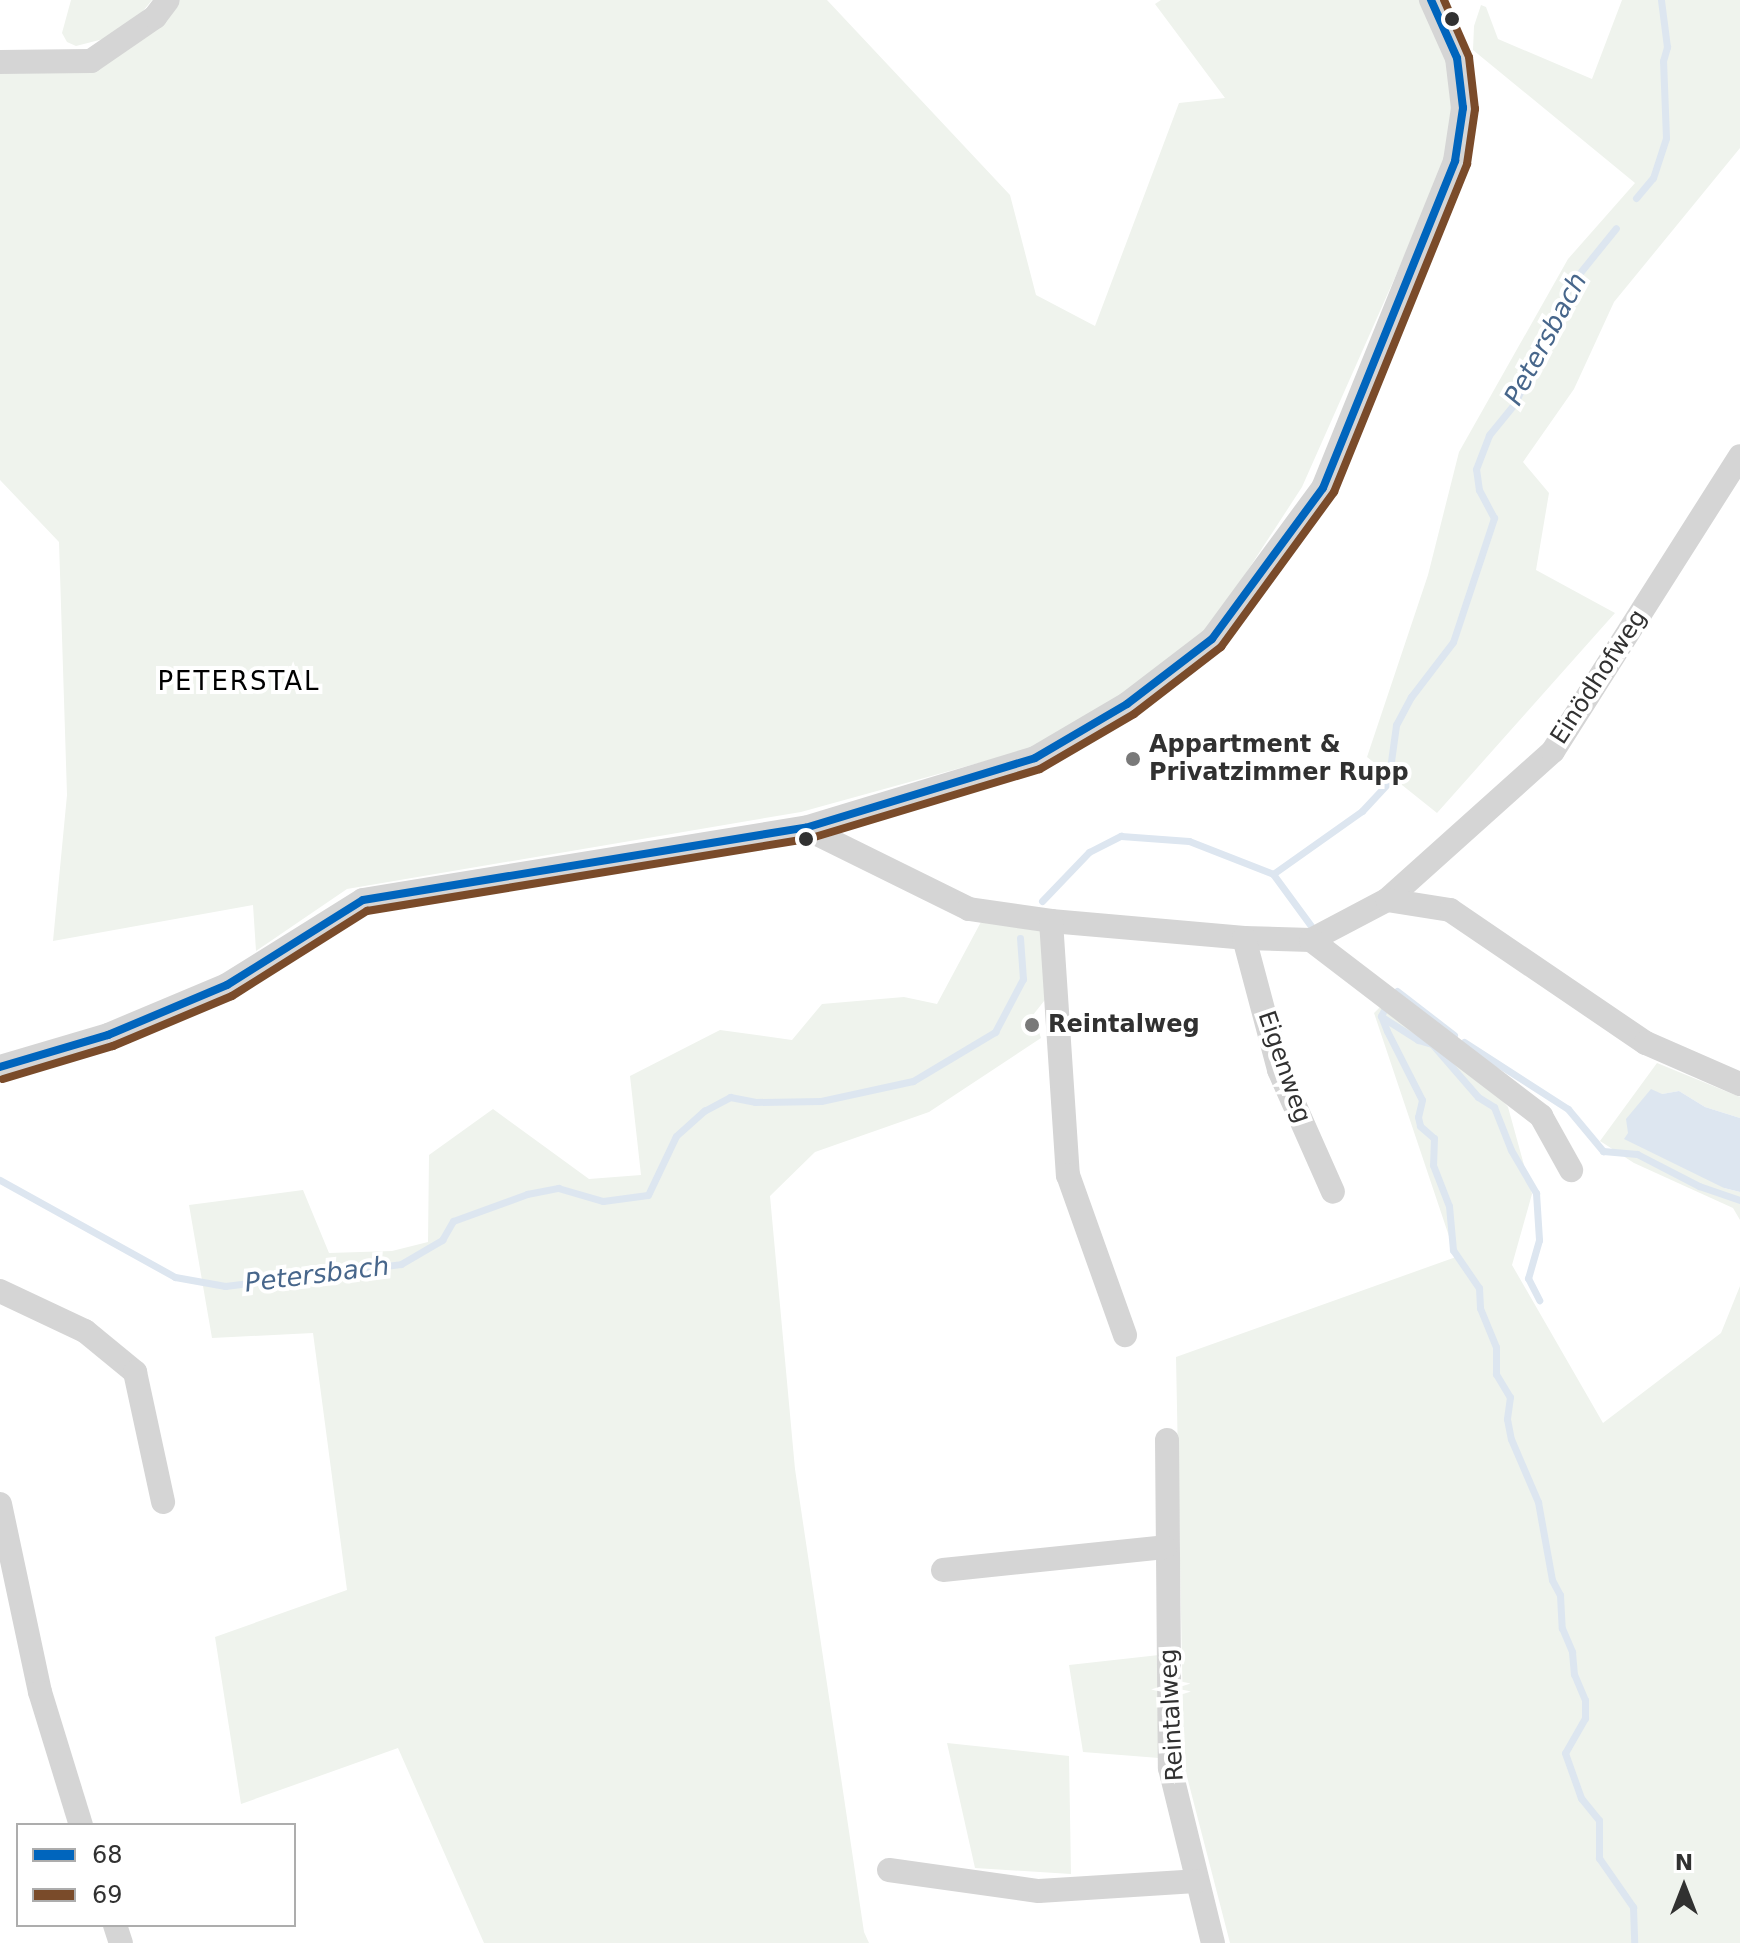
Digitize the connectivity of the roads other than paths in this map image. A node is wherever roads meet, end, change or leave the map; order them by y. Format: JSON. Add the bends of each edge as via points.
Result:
{"nodes":[{"id":1,"x":168,"y":0,"type":"edge"},
{"id":2,"x":1431,"y":0,"type":"edge"},
{"id":3,"x":0,"y":62,"type":"edge"},
{"id":4,"x":1740,"y":456,"type":"edge"},
{"id":5,"x":805,"y":828,"type":"junction"},
{"id":6,"x":1387,"y":900,"type":"junction"},
{"id":7,"x":1051,"y":921,"type":"junction"},
{"id":8,"x":1244,"y":938,"type":"junction"},
{"id":9,"x":1311,"y":940,"type":"junction"},
{"id":10,"x":0,"y":1067,"type":"edge"},
{"id":11,"x":1740,"y":1084,"type":"edge"},
{"id":12,"x":1571,"y":1170,"type":"dead end"},
{"id":13,"x":1333,"y":1192,"type":"dead end"},
{"id":14,"x":0,"y":1291,"type":"edge"},
{"id":15,"x":1125,"y":1335,"type":"dead end"},
{"id":16,"x":1167,"y":1440,"type":"dead end"},
{"id":17,"x":163,"y":1502,"type":"dead end"},
{"id":18,"x":0,"y":1504,"type":"edge"},
{"id":19,"x":1165,"y":1547,"type":"junction"},
{"id":20,"x":943,"y":1570,"type":"dead end"},
{"id":21,"x":80,"y":1823,"type":"edge"},
{"id":22,"x":889,"y":1870,"type":"dead end"},
{"id":23,"x":1196,"y":1881,"type":"junction"},
{"id":24,"x":1213,"y":1943,"type":"edge"}],
"edges":[{"from":1,"to":3,"type":"street","via":[[155,17],[91,61]]},
{"from":2,"to":5,"type":"street","via":[[1457,58],[1463,108],[1455,161],[1323,488],[1212,639],[1127,704],[1035,758]]},
{"from":4,"to":6,"type":"street","name":"Einödhofweg","via":[[1553,751]]},
{"from":5,"to":7,"type":"street","name":"Einödhofweg","via":[[969,909]]},
{"from":5,"to":10,"type":"street","via":[[363,900],[227,985],[108,1035]]},
{"from":6,"to":9,"type":"street","name":"Einödhofweg"},
{"from":6,"to":11,"type":"street","via":[[1450,910],[1646,1043]]},
{"from":7,"to":8,"type":"street","name":"Einödhofweg"},
{"from":7,"to":15,"type":"street","via":[[1068,1175]]},
{"from":8,"to":9,"type":"street","name":"Einödhofweg"},
{"from":8,"to":13,"type":"street","name":"Eigenweg","via":[[1279,1070]]},
{"from":9,"to":12,"type":"street","via":[[1541,1116]]},
{"from":14,"to":17,"type":"street","via":[[85,1331],[135,1372]]},
{"from":16,"to":19,"type":"street","name":"Reintalweg"},
{"from":18,"to":21,"type":"street","via":[[40,1692]]},
{"from":19,"to":20,"type":"street"},
{"from":19,"to":23,"type":"street","name":"Reintalweg","via":[[1170,1768]]},
{"from":22,"to":23,"type":"street","via":[[1039,1891]]},
{"from":23,"to":24,"type":"street","name":"Reintalweg"}]}
